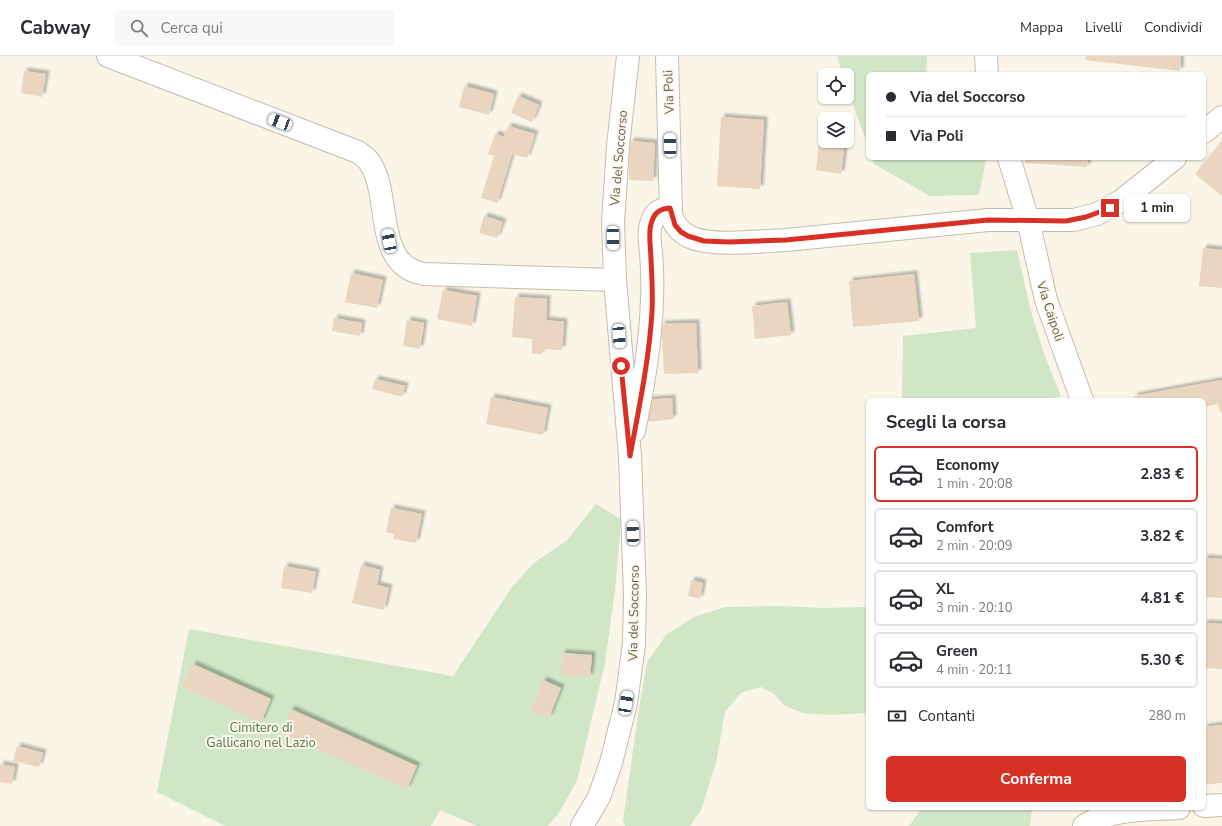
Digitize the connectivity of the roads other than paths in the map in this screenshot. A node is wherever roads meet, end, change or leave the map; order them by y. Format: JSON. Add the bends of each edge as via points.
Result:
{"nodes":[{"id":1,"x":108,"y":56,"type":"edge"},
{"id":2,"x":628,"y":56,"type":"edge"},
{"id":3,"x":667,"y":56,"type":"edge"},
{"id":4,"x":986,"y":56,"type":"edge"},
{"id":5,"x":987,"y":72,"type":"edge"},
{"id":6,"x":1222,"y":117,"type":"edge"},
{"id":7,"x":1206,"y":130,"type":"edge"},
{"id":8,"x":1010,"y":160,"type":"edge"},
{"id":9,"x":1173,"y":160,"type":"edge"},
{"id":10,"x":670,"y":208,"type":"junction"},
{"id":11,"x":1028,"y":220,"type":"junction"},
{"id":12,"x":615,"y":280,"type":"junction"},
{"id":13,"x":1081,"y":398,"type":"edge"},
{"id":14,"x":630,"y":456,"type":"junction"},
{"id":15,"x":1222,"y":805,"type":"edge"},
{"id":16,"x":1206,"y":806,"type":"edge"},
{"id":17,"x":1172,"y":810,"type":"edge"},
{"id":18,"x":1154,"y":815,"type":"edge"},
{"id":19,"x":582,"y":826,"type":"edge"},
{"id":20,"x":1084,"y":826,"type":"edge"}],
"edges":[{"from":1,"to":12,"type":"street","via":[[358,152],[369,162],[376,177],[391,246],[401,263],[412,271],[424,274]]},
{"from":2,"to":12,"type":"street","name":"Via del Soccorso","via":[[615,174]]},
{"from":3,"to":10,"type":"street","name":"Via Poli"},
{"from":4,"to":5,"type":"street"},
{"from":6,"to":7,"type":"street"},
{"from":8,"to":11,"type":"street","name":"Via Caipoli"},
{"from":9,"to":11,"type":"street","name":"Via Poli","via":[[1129,196],[1097,214],[1066,221]]},
{"from":10,"to":11,"type":"street","name":"Via Poli","via":[[675,225],[681,232],[704,241],[729,242],[786,240],[988,220]]},
{"from":10,"to":14,"type":"street","via":[[657,212],[650,226],[651,325]]},
{"from":11,"to":13,"type":"street","name":"Via Caipoli","via":[[1046,300]]},
{"from":12,"to":14,"type":"street","name":"Via del Soccorso"},
{"from":14,"to":19,"type":"street","name":"Via del Soccorso","via":[[635,600],[633,659],[625,709],[610,768],[599,797]]},
{"from":15,"to":16,"type":"street"},
{"from":17,"to":18,"type":"street"},
{"from":18,"to":20,"type":"street","via":[[1109,814]]}]}
